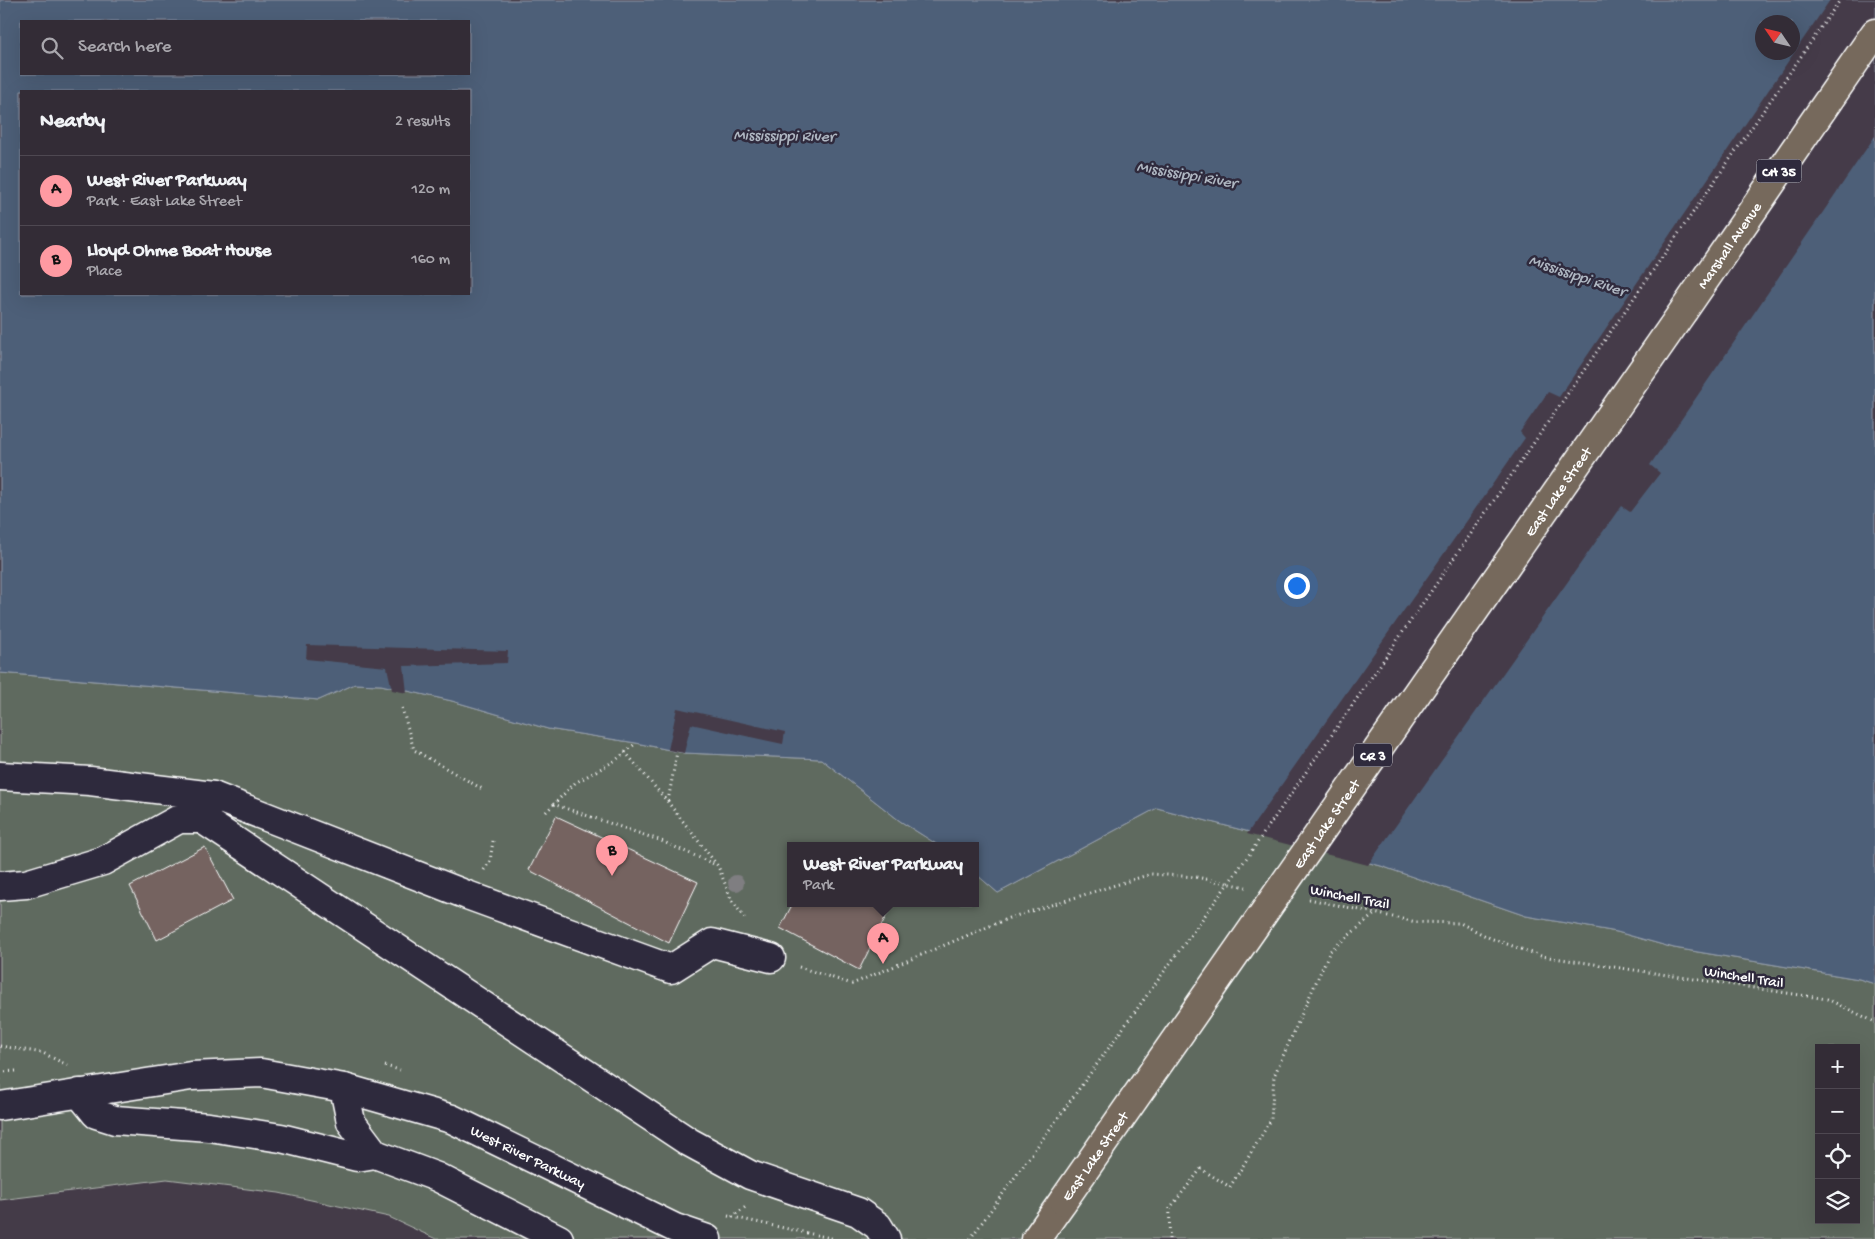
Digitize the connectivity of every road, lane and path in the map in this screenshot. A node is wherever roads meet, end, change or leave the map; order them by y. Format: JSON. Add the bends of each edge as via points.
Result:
{"nodes":[{"id":1,"x":1840,"y":0,"type":"edge"},
{"id":2,"x":1875,"y":33,"type":"edge"},
{"id":3,"x":1684,"y":310,"type":"joint"},
{"id":4,"x":402,"y":708,"type":"dead end"},
{"id":5,"x":636,"y":743,"type":"dead end"},
{"id":6,"x":625,"y":752,"type":"junction"},
{"id":7,"x":677,"y":752,"type":"dead end"},
{"id":8,"x":0,"y":776,"type":"edge"},
{"id":9,"x":484,"y":790,"type":"dead end"},
{"id":10,"x":668,"y":801,"type":"junction"},
{"id":11,"x":553,"y":804,"type":"junction"},
{"id":12,"x":208,"y":807,"type":"junction"},
{"id":13,"x":546,"y":812,"type":"dead end"},
{"id":14,"x":493,"y":841,"type":"dead end"},
{"id":15,"x":490,"y":861,"type":"dead end"},
{"id":16,"x":718,"y":866,"type":"junction"},
{"id":17,"x":0,"y":886,"type":"edge"},
{"id":18,"x":1253,"y":888,"type":"dead end"},
{"id":19,"x":1300,"y":898,"type":"dead end"},
{"id":20,"x":1376,"y":913,"type":"junction"},
{"id":21,"x":746,"y":921,"type":"dead end"},
{"id":22,"x":771,"y":958,"type":"joint"},
{"id":23,"x":1875,"y":1022,"type":"edge"},
{"id":24,"x":0,"y":1046,"type":"edge"},
{"id":25,"x":72,"y":1067,"type":"dead end"},
{"id":26,"x":344,"y":1088,"type":"junction"},
{"id":27,"x":79,"y":1093,"type":"junction"},
{"id":28,"x":0,"y":1106,"type":"edge"},
{"id":29,"x":375,"y":1154,"type":"junction"},
{"id":30,"x":559,"y":1239,"type":"edge"},
{"id":31,"x":707,"y":1239,"type":"edge"},
{"id":32,"x":886,"y":1239,"type":"edge"},
{"id":33,"x":970,"y":1239,"type":"edge"},
{"id":34,"x":1036,"y":1239,"type":"edge"},
{"id":35,"x":1169,"y":1239,"type":"edge"}],
"edges":[{"from":1,"to":33,"type":"path","bridge":true,"via":[[1254,848]]},
{"from":2,"to":3,"type":"main road","name":"Marshall Avenue","number":"CH 35"},
{"from":3,"to":34,"type":"main road","name":"East Lake Street","number":"CR 3","bridge":true},
{"from":4,"to":9,"type":"path","via":[[414,750]]},
{"from":5,"to":6,"type":"path"},
{"from":6,"to":10,"type":"path"},
{"from":6,"to":11,"type":"path","via":[[575,783]]},
{"from":7,"to":10,"type":"path"},
{"from":8,"to":12,"type":"street","via":[[90,781]]},
{"from":10,"to":16,"type":"path"},
{"from":11,"to":13,"type":"path"},
{"from":11,"to":16,"type":"path","via":[[658,840]]},
{"from":12,"to":17,"type":"street","via":[[178,819],[103,860],[26,884]]},
{"from":12,"to":22,"type":"street","via":[[671,969],[712,942]]},
{"from":12,"to":32,"type":"street","via":[[689,1142],[750,1176],[858,1212],[878,1226]]},
{"from":14,"to":15,"type":"path"},
{"from":16,"to":21,"type":"path","via":[[731,899]]},
{"from":18,"to":22,"type":"path","via":[[1196,877],[1151,874],[1009,918],[852,984]]},
{"from":19,"to":20,"type":"path","name":"Winchell Trail"},
{"from":20,"to":23,"type":"path","name":"Winchell Trail","via":[[1416,922],[1460,923],[1490,938],[1541,956],[1827,999]]},
{"from":20,"to":35,"type":"path","via":[[1330,951],[1274,1076],[1271,1120],[1230,1188],[1201,1169],[1170,1208]]},
{"from":24,"to":25,"type":"path","via":[[44,1053]]},
{"from":26,"to":27,"type":"street","name":"West River Parkway","via":[[261,1074],[191,1076]]},
{"from":26,"to":29,"type":"street","via":[[351,1122]]},
{"from":26,"to":31,"type":"street","name":"West River Parkway","via":[[452,1119],[675,1228]]},
{"from":27,"to":28,"type":"street","name":"West River Parkway"},
{"from":27,"to":29,"type":"street","via":[[96,1114],[115,1120],[208,1127],[281,1138],[357,1157]]},
{"from":29,"to":30,"type":"street","via":[[437,1177]]}]}
